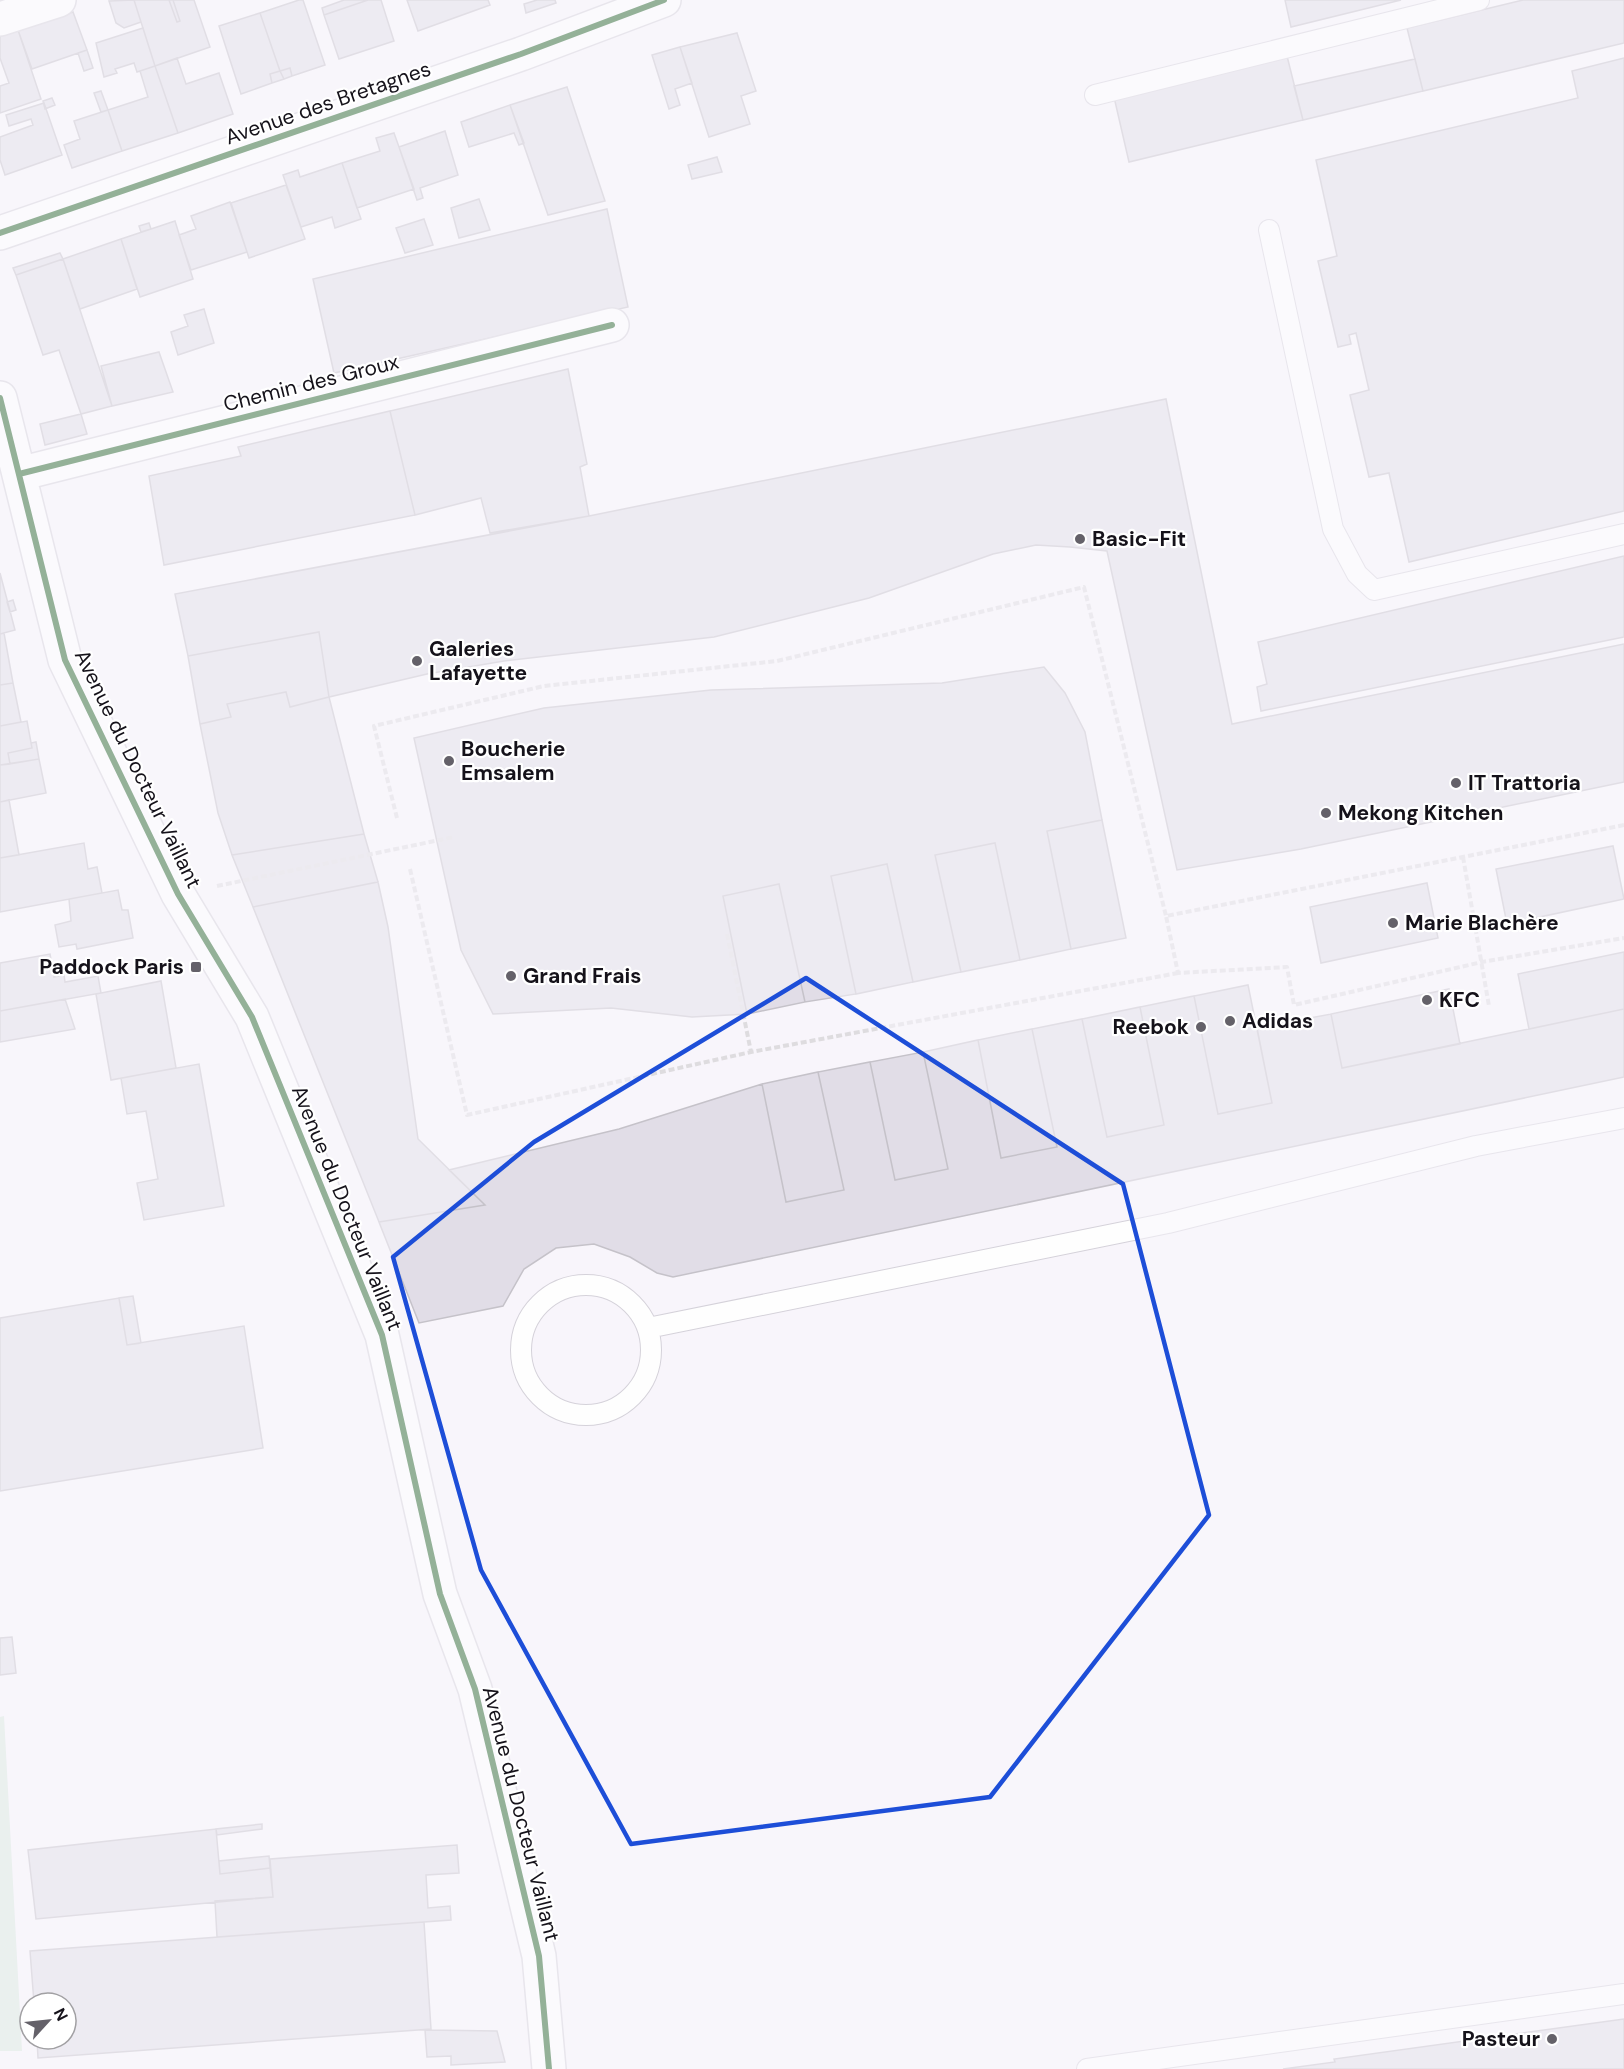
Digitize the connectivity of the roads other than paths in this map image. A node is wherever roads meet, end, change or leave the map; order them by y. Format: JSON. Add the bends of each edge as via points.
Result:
{"nodes":[{"id":1,"x":59,"y":0,"type":"edge"},
{"id":2,"x":664,"y":0,"type":"edge"},
{"id":3,"x":1479,"y":0,"type":"edge"},
{"id":4,"x":0,"y":19,"type":"edge"},
{"id":5,"x":1095,"y":95,"type":"dead end"},
{"id":6,"x":1269,"y":230,"type":"dead end"},
{"id":7,"x":0,"y":233,"type":"edge"},
{"id":8,"x":612,"y":325,"type":"dead end"},
{"id":9,"x":0,"y":398,"type":"edge"},
{"id":10,"x":19,"y":474,"type":"junction"},
{"id":11,"x":1624,"y":534,"type":"edge"},
{"id":12,"x":1624,"y":1118,"type":"edge"},
{"id":13,"x":648,"y":1328,"type":"junction"},
{"id":14,"x":1624,"y":1994,"type":"edge"},
{"id":15,"x":549,"y":2069,"type":"edge"},
{"id":16,"x":1086,"y":2069,"type":"edge"}],
"edges":[{"from":1,"to":4,"type":"street"},
{"from":2,"to":7,"type":"street","name":"Avenue des Bretagnes","via":[[521,54]]},
{"from":3,"to":5,"type":"lane"},
{"from":6,"to":11,"type":"lane","via":[[1334,529],[1357,574],[1374,590]]},
{"from":8,"to":10,"type":"street","name":"Chemin des Groux"},
{"from":9,"to":10,"type":"street","name":"Avenue du Docteur Vaillant"},
{"from":10,"to":15,"type":"street","name":"Avenue du Docteur Vaillant","via":[[65,660],[178,894],[252,1017],[382,1335],[440,1594],[475,1689],[539,1956]]},
{"from":12,"to":13,"type":"lane","via":[[1476,1146],[1168,1223]]},
{"from":13,"to":13,"type":"lane","via":[[652,1348],[649,1368],[633,1394],[608,1412],[568,1413],[549,1404],[534,1390],[523,1370],[520,1348],[525,1326],[536,1306],[554,1292],[575,1285],[598,1285],[619,1293],[636,1308]]},
{"from":14,"to":16,"type":"lane"}]}
